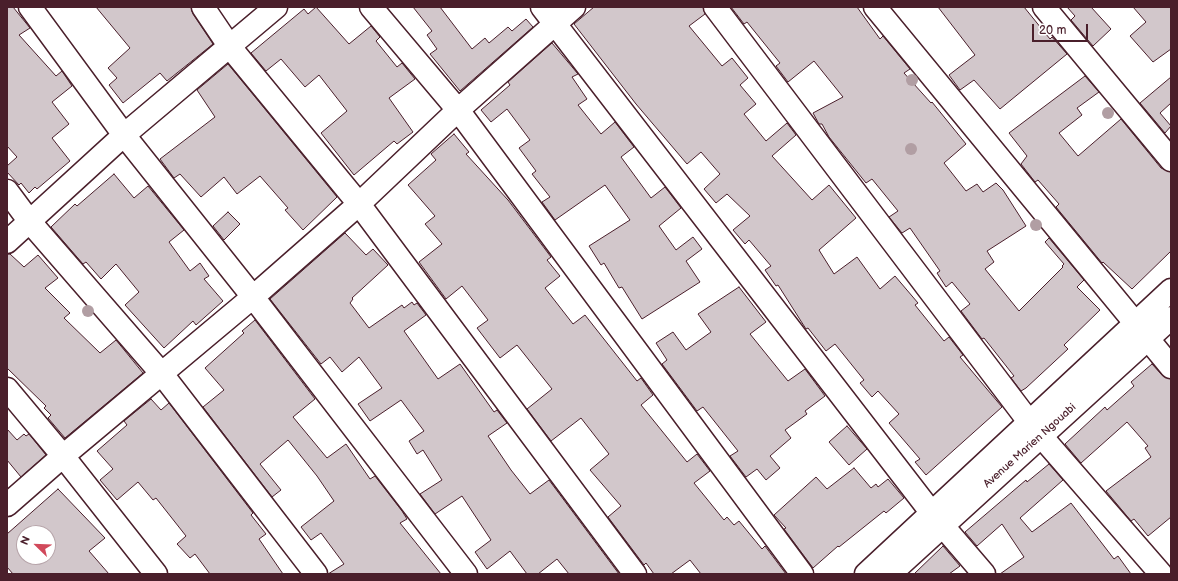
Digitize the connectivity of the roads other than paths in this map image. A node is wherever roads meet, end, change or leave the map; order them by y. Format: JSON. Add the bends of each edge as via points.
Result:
{"nodes":[{"id":1,"x":30,"y":7,"type":"edge"},
{"id":2,"x":204,"y":7,"type":"edge"},
{"id":3,"x":276,"y":7,"type":"edge"},
{"id":4,"x":372,"y":7,"type":"edge"},
{"id":5,"x":542,"y":7,"type":"edge"},
{"id":6,"x":574,"y":7,"type":"edge"},
{"id":7,"x":715,"y":7,"type":"edge"},
{"id":8,"x":875,"y":7,"type":"edge"},
{"id":9,"x":1044,"y":7,"type":"edge"},
{"id":10,"x":556,"y":24,"type":"junction"},
{"id":11,"x":230,"y":47,"type":"junction"},
{"id":12,"x":458,"y":110,"type":"junction"},
{"id":13,"x":124,"y":135,"type":"junction"},
{"id":14,"x":1171,"y":160,"type":"edge"},
{"id":15,"x":7,"y":191,"type":"edge"},
{"id":16,"x":359,"y":204,"type":"junction"},
{"id":17,"x":30,"y":222,"type":"junction"},
{"id":18,"x":7,"y":242,"type":"edge"},
{"id":19,"x":1171,"y":290,"type":"edge"},
{"id":20,"x":253,"y":297,"type":"junction"},
{"id":21,"x":1171,"y":318,"type":"edge"},
{"id":22,"x":1142,"y":332,"type":"junction"},
{"id":23,"x":1171,"y":367,"type":"edge"},
{"id":24,"x":162,"y":374,"type":"junction"},
{"id":25,"x":7,"y":389,"type":"edge"},
{"id":26,"x":1035,"y":429,"type":"junction"},
{"id":27,"x":63,"y":456,"type":"junction"},
{"id":28,"x":7,"y":505,"type":"edge"},
{"id":29,"x":937,"y":518,"type":"junction"},
{"id":30,"x":156,"y":574,"type":"edge"},
{"id":31,"x":316,"y":574,"type":"edge"},
{"id":32,"x":466,"y":574,"type":"edge"},
{"id":33,"x":635,"y":574,"type":"edge"},
{"id":34,"x":802,"y":574,"type":"edge"},
{"id":35,"x":866,"y":574,"type":"edge"},
{"id":36,"x":890,"y":574,"type":"edge"},
{"id":37,"x":984,"y":574,"type":"edge"},
{"id":38,"x":1161,"y":574,"type":"edge"}],
"edges":[{"from":1,"to":13,"type":"street"},
{"from":2,"to":11,"type":"street"},
{"from":3,"to":11,"type":"street"},
{"from":4,"to":12,"type":"street"},
{"from":5,"to":10,"type":"street"},
{"from":6,"to":10,"type":"street"},
{"from":7,"to":26,"type":"street"},
{"from":8,"to":22,"type":"street"},
{"from":9,"to":14,"type":"street"},
{"from":10,"to":12,"type":"street"},
{"from":10,"to":29,"type":"street"},
{"from":11,"to":13,"type":"street"},
{"from":11,"to":16,"type":"street"},
{"from":12,"to":16,"type":"street"},
{"from":12,"to":34,"type":"street"},
{"from":13,"to":17,"type":"street"},
{"from":13,"to":20,"type":"street"},
{"from":15,"to":17,"type":"street"},
{"from":16,"to":20,"type":"street"},
{"from":16,"to":33,"type":"street"},
{"from":17,"to":18,"type":"street"},
{"from":17,"to":24,"type":"street"},
{"from":19,"to":22,"type":"street"},
{"from":20,"to":24,"type":"street"},
{"from":20,"to":32,"type":"street"},
{"from":21,"to":22,"type":"street","name":"Avenue Marien Ngouabi"},
{"from":22,"to":23,"type":"street"},
{"from":22,"to":26,"type":"street","name":"Avenue Marien Ngouabi"},
{"from":24,"to":27,"type":"street"},
{"from":24,"to":31,"type":"street"},
{"from":25,"to":27,"type":"street"},
{"from":26,"to":29,"type":"street","name":"Avenue Marien Ngouabi"},
{"from":26,"to":38,"type":"street"},
{"from":27,"to":28,"type":"street"},
{"from":27,"to":30,"type":"street"},
{"from":29,"to":35,"type":"street"},
{"from":29,"to":36,"type":"street","name":"Avenue Marien Ngouabi"},
{"from":29,"to":37,"type":"street"}]}
